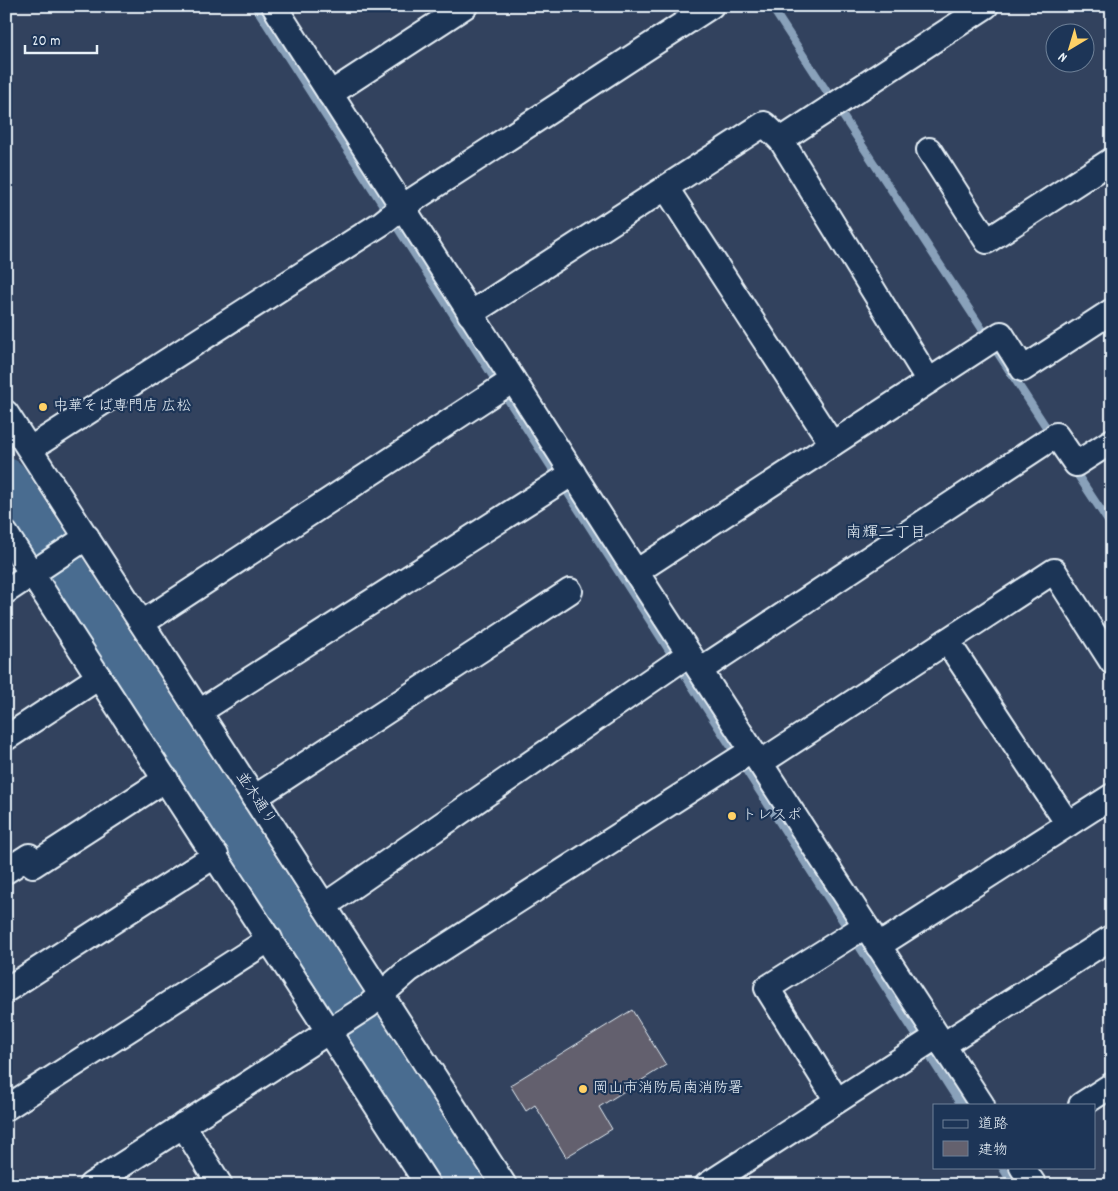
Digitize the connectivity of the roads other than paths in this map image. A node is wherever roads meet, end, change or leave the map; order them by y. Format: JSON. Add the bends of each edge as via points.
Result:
{"nodes":[{"id":1,"x":274,"y":6,"type":"edge"},
{"id":2,"x":465,"y":6,"type":"edge"},
{"id":3,"x":711,"y":6,"type":"edge"},
{"id":4,"x":986,"y":6,"type":"edge"},
{"id":5,"x":330,"y":94,"type":"junction"},
{"id":6,"x":781,"y":140,"type":"junction"},
{"id":7,"x":929,"y":150,"type":"dead end"},
{"id":8,"x":1112,"y":160,"type":"edge"},
{"id":9,"x":666,"y":188,"type":"junction"},
{"id":10,"x":393,"y":214,"type":"junction"},
{"id":11,"x":1112,"y":311,"type":"edge"},
{"id":12,"x":470,"y":314,"type":"junction"},
{"id":13,"x":929,"y":381,"type":"junction"},
{"id":14,"x":504,"y":386,"type":"junction"},
{"id":15,"x":6,"y":413,"type":"edge"},
{"id":16,"x":1112,"y":441,"type":"edge"},
{"id":17,"x":832,"y":444,"type":"junction"},
{"id":18,"x":30,"y":450,"type":"junction"},
{"id":19,"x":564,"y":478,"type":"junction"},
{"id":20,"x":6,"y":534,"type":"edge"},
{"id":21,"x":79,"y":543,"type":"junction"},
{"id":22,"x":37,"y":571,"type":"junction"},
{"id":23,"x":636,"y":572,"type":"junction"},
{"id":24,"x":6,"y":591,"type":"edge"},
{"id":25,"x":570,"y":591,"type":"dead end"},
{"id":26,"x":142,"y":623,"type":"junction"},
{"id":27,"x":947,"y":641,"type":"junction"},
{"id":28,"x":686,"y":662,"type":"junction"},
{"id":29,"x":1112,"y":662,"type":"edge"},
{"id":30,"x":99,"y":678,"type":"junction"},
{"id":31,"x":199,"y":712,"type":"junction"},
{"id":32,"x":6,"y":738,"type":"edge"},
{"id":33,"x":746,"y":758,"type":"junction"},
{"id":34,"x":166,"y":779,"type":"junction"},
{"id":35,"x":1112,"y":796,"type":"edge"},
{"id":36,"x":254,"y":798,"type":"junction"},
{"id":37,"x":1068,"y":824,"type":"junction"},
{"id":38,"x":216,"y":855,"type":"junction"},
{"id":39,"x":6,"y":871,"type":"edge"},
{"id":40,"x":324,"y":906,"type":"junction"},
{"id":41,"x":856,"y":932,"type":"junction"},
{"id":42,"x":1112,"y":937,"type":"edge"},
{"id":43,"x":270,"y":939,"type":"junction"},
{"id":44,"x":878,"y":946,"type":"junction"},
{"id":45,"x":6,"y":990,"type":"edge"},
{"id":46,"x":375,"y":1000,"type":"junction"},
{"id":47,"x":334,"y":1028,"type":"junction"},
{"id":48,"x":931,"y":1043,"type":"junction"},
{"id":49,"x":1112,"y":1085,"type":"edge"},
{"id":50,"x":836,"y":1099,"type":"junction"},
{"id":51,"x":981,"y":1104,"type":"edge"},
{"id":52,"x":1083,"y":1104,"type":"edge"},
{"id":53,"x":6,"y":1108,"type":"edge"},
{"id":54,"x":183,"y":1125,"type":"junction"},
{"id":55,"x":1023,"y":1168,"type":"edge"},
{"id":56,"x":91,"y":1185,"type":"edge"},
{"id":57,"x":220,"y":1185,"type":"edge"},
{"id":58,"x":428,"y":1185,"type":"edge"},
{"id":59,"x":504,"y":1185,"type":"edge"},
{"id":60,"x":707,"y":1185,"type":"edge"},
{"id":61,"x":1034,"y":1185,"type":"edge"}],
"edges":[{"from":1,"to":5,"type":"street"},
{"from":2,"to":5,"type":"street"},
{"from":3,"to":10,"type":"street"},
{"from":4,"to":6,"type":"street"},
{"from":5,"to":10,"type":"street"},
{"from":6,"to":9,"type":"street","via":[[764,124]]},
{"from":6,"to":13,"type":"street"},
{"from":7,"to":8,"type":"street","via":[[987,241]]},
{"from":9,"to":12,"type":"street"},
{"from":9,"to":17,"type":"street"},
{"from":10,"to":12,"type":"street"},
{"from":10,"to":18,"type":"street"},
{"from":11,"to":13,"type":"street","via":[[1023,369],[1001,334]]},
{"from":12,"to":14,"type":"street"},
{"from":13,"to":17,"type":"street"},
{"from":14,"to":19,"type":"street"},
{"from":14,"to":26,"type":"street"},
{"from":15,"to":18,"type":"street","name":"並木通り"},
{"from":16,"to":28,"type":"street","via":[[1076,464],[1052,438]]},
{"from":17,"to":23,"type":"street"},
{"from":18,"to":21,"type":"street","name":"並木通り"},
{"from":19,"to":23,"type":"street"},
{"from":19,"to":31,"type":"street"},
{"from":20,"to":22,"type":"street"},
{"from":21,"to":22,"type":"street"},
{"from":21,"to":26,"type":"street","name":"並木通り"},
{"from":22,"to":24,"type":"street"},
{"from":22,"to":30,"type":"street"},
{"from":23,"to":28,"type":"street"},
{"from":25,"to":36,"type":"street"},
{"from":26,"to":31,"type":"street","name":"並木通り"},
{"from":27,"to":29,"type":"street","via":[[1054,571]]},
{"from":27,"to":33,"type":"street"},
{"from":27,"to":37,"type":"street"},
{"from":28,"to":33,"type":"street"},
{"from":28,"to":40,"type":"street"},
{"from":30,"to":32,"type":"street"},
{"from":30,"to":34,"type":"street"},
{"from":31,"to":36,"type":"street","name":"並木通り"},
{"from":33,"to":41,"type":"street"},
{"from":33,"to":46,"type":"street","via":[[409,970]]},
{"from":34,"to":38,"type":"street"},
{"from":34,"to":39,"type":"street","via":[[34,865],[29,856]]},
{"from":35,"to":37,"type":"street"},
{"from":36,"to":40,"type":"street","name":"並木通り"},
{"from":37,"to":44,"type":"street"},
{"from":38,"to":43,"type":"street"},
{"from":38,"to":45,"type":"street"},
{"from":40,"to":46,"type":"street","name":"並木通り"},
{"from":41,"to":44,"type":"street"},
{"from":41,"to":50,"type":"street","via":[[767,988]]},
{"from":42,"to":48,"type":"street"},
{"from":43,"to":47,"type":"street"},
{"from":43,"to":53,"type":"street"},
{"from":44,"to":48,"type":"street"},
{"from":46,"to":47,"type":"street"},
{"from":46,"to":59,"type":"street","name":"並木通り"},
{"from":47,"to":54,"type":"street"},
{"from":47,"to":58,"type":"street"},
{"from":48,"to":50,"type":"street"},
{"from":48,"to":51,"type":"street"},
{"from":49,"to":52,"type":"street"},
{"from":50,"to":60,"type":"street"},
{"from":54,"to":56,"type":"street"},
{"from":54,"to":57,"type":"street"},
{"from":55,"to":61,"type":"street"}]}
